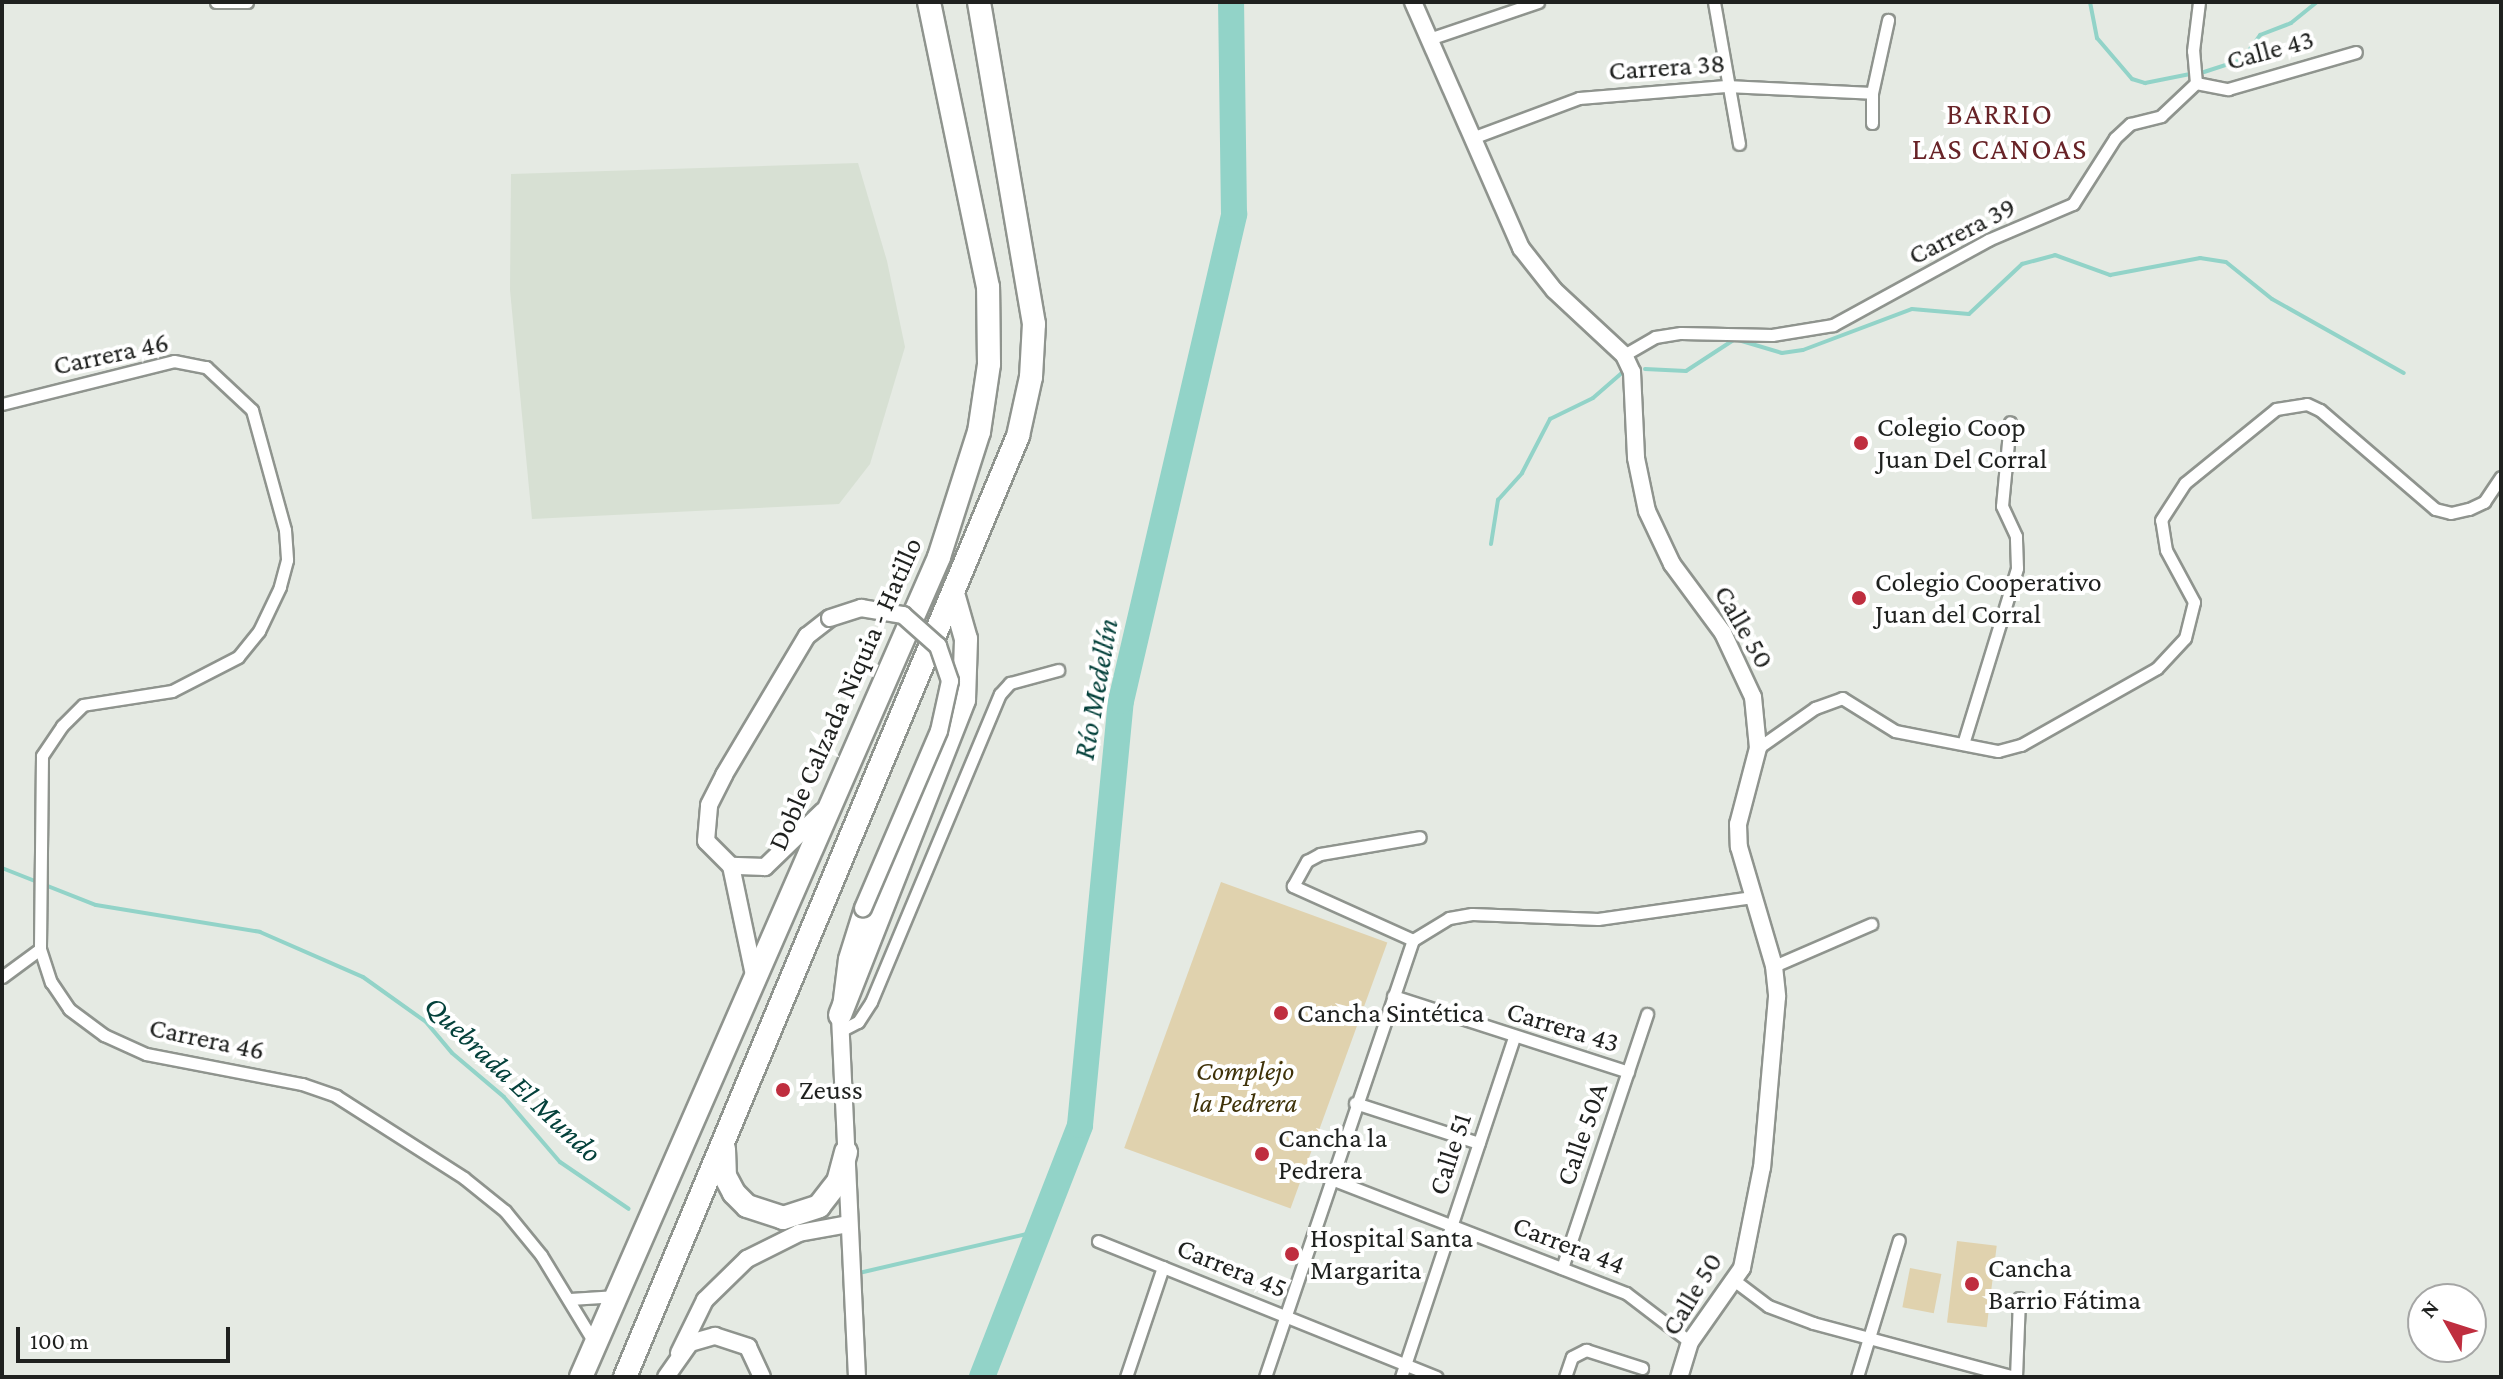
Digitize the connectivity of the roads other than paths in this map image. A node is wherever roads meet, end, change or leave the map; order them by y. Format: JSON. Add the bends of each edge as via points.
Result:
{"nodes":[{"id":1,"x":216,"y":2,"type":"edge"},
{"id":2,"x":247,"y":2,"type":"edge"},
{"id":3,"x":929,"y":2,"type":"edge"},
{"id":4,"x":979,"y":2,"type":"edge"},
{"id":5,"x":1413,"y":2,"type":"edge"},
{"id":6,"x":1538,"y":2,"type":"edge"},
{"id":7,"x":1714,"y":2,"type":"edge"},
{"id":8,"x":2199,"y":2,"type":"edge"},
{"id":9,"x":1888,"y":20,"type":"dead end"},
{"id":10,"x":1429,"y":39,"type":"junction"},
{"id":11,"x":2356,"y":52,"type":"dead end"},
{"id":12,"x":2196,"y":83,"type":"junction"},
{"id":13,"x":1726,"y":86,"type":"junction"},
{"id":14,"x":1872,"y":93,"type":"junction"},
{"id":15,"x":1872,"y":123,"type":"dead end"},
{"id":16,"x":1472,"y":138,"type":"junction"},
{"id":17,"x":1739,"y":144,"type":"dead end"},
{"id":18,"x":1624,"y":355,"type":"junction"},
{"id":19,"x":2,"y":404,"type":"edge"},
{"id":20,"x":2010,"y":422,"type":"dead end"},
{"id":21,"x":2501,"y":477,"type":"edge"},
{"id":22,"x":954,"y":597,"type":"junction"},
{"id":23,"x":1058,"y":670,"type":"dead end"},
{"id":24,"x":1963,"y":744,"type":"junction"},
{"id":25,"x":1758,"y":748,"type":"junction"},
{"id":26,"x":830,"y":804,"type":"junction"},
{"id":27,"x":1420,"y":837,"type":"dead end"},
{"id":28,"x":731,"y":866,"type":"junction"},
{"id":29,"x":1752,"y":897,"type":"junction"},
{"id":30,"x":1871,"y":924,"type":"dead end"},
{"id":31,"x":1413,"y":940,"type":"junction"},
{"id":32,"x":40,"y":949,"type":"junction"},
{"id":33,"x":1774,"y":966,"type":"junction"},
{"id":34,"x":754,"y":975,"type":"junction"},
{"id":35,"x":2,"y":977,"type":"edge"},
{"id":36,"x":1393,"y":996,"type":"junction"},
{"id":37,"x":1647,"y":1014,"type":"dead end"},
{"id":38,"x":840,"y":1023,"type":"junction"},
{"id":39,"x":1514,"y":1038,"type":"junction"},
{"id":40,"x":1628,"y":1072,"type":"junction"},
{"id":41,"x":1355,"y":1103,"type":"junction"},
{"id":42,"x":726,"y":1137,"type":"junction"},
{"id":43,"x":1479,"y":1143,"type":"junction"},
{"id":44,"x":846,"y":1152,"type":"junction"},
{"id":45,"x":1329,"y":1178,"type":"junction"},
{"id":46,"x":849,"y":1224,"type":"junction"},
{"id":47,"x":1451,"y":1226,"type":"junction"},
{"id":48,"x":1899,"y":1240,"type":"dead end"},
{"id":49,"x":1098,"y":1241,"type":"dead end"},
{"id":50,"x":1163,"y":1267,"type":"junction"},
{"id":51,"x":1562,"y":1268,"type":"junction"},
{"id":52,"x":1735,"y":1281,"type":"junction"},
{"id":53,"x":617,"y":1296,"type":"junction"},
{"id":54,"x":2019,"y":1298,"type":"dead end"},
{"id":55,"x":570,"y":1299,"type":"junction"},
{"id":56,"x":1285,"y":1315,"type":"junction"},
{"id":57,"x":1869,"y":1337,"type":"junction"},
{"id":58,"x":1690,"y":1342,"type":"junction"},
{"id":59,"x":596,"y":1344,"type":"junction"},
{"id":60,"x":679,"y":1353,"type":"junction"},
{"id":61,"x":1406,"y":1365,"type":"junction"},
{"id":62,"x":1642,"y":1368,"type":"dead end"},
{"id":63,"x":581,"y":1377,"type":"edge"},
{"id":64,"x":625,"y":1377,"type":"edge"},
{"id":65,"x":666,"y":1377,"type":"edge"},
{"id":66,"x":762,"y":1377,"type":"edge"},
{"id":67,"x":857,"y":1377,"type":"edge"},
{"id":68,"x":1126,"y":1377,"type":"edge"},
{"id":69,"x":1265,"y":1377,"type":"edge"},
{"id":70,"x":1401,"y":1377,"type":"edge"},
{"id":71,"x":1437,"y":1377,"type":"edge"},
{"id":72,"x":1565,"y":1377,"type":"edge"},
{"id":73,"x":1679,"y":1377,"type":"edge"},
{"id":74,"x":1857,"y":1377,"type":"edge"},
{"id":75,"x":2015,"y":1377,"type":"edge"}],
"edges":[{"from":1,"to":2,"type":"street"},
{"from":3,"to":26,"type":"highway","name":"Doble Calzada Niquia - Hatillo","via":[[988,287],[989,364],[979,432],[939,557]]},
{"from":4,"to":22,"type":"highway","via":[[1034,324],[1031,377],[1018,436]]},
{"from":5,"to":10,"type":"main road"},
{"from":6,"to":10,"type":"street"},
{"from":7,"to":13,"type":"street"},
{"from":8,"to":12,"type":"street","via":[[2193,51]]},
{"from":9,"to":14,"type":"street"},
{"from":10,"to":16,"type":"main road"},
{"from":11,"to":12,"type":"street","name":"Calle 43","via":[[2228,89]]},
{"from":12,"to":18,"type":"street","name":"Carrera 39","via":[[2161,116],[2130,124],[2115,138],[2073,204],[1988,240],[1864,311],[1803,332],[1655,337]]},
{"from":13,"to":14,"type":"street","name":"Carrera 38"},
{"from":13,"to":16,"type":"street","name":"Carrera 38","via":[[1579,98]]},
{"from":13,"to":17,"type":"street"},
{"from":14,"to":15,"type":"street"},
{"from":16,"to":18,"type":"main road","via":[[1521,248],[1554,290]]},
{"from":18,"to":25,"type":"main road","name":"Calle 50","via":[[1632,372],[1636,458],[1647,511],[1672,564],[1715,620],[1743,669],[1753,697]]},
{"from":19,"to":32,"type":"street","name":"Carrera 46","via":[[174,361],[206,367],[252,410],[285,530],[287,560],[280,587],[259,631],[238,657],[172,691],[83,705],[42,756]]},
{"from":20,"to":24,"type":"street","via":[[2002,506],[2016,536],[2017,568]]},
{"from":21,"to":24,"type":"street","via":[[2484,502],[2451,513],[2435,509],[2320,410],[2307,404],[2276,409],[2185,483],[2161,520],[2166,550],[2194,602],[2185,638],[2157,668],[2021,745],[1998,751]]},
{"from":22,"to":38,"type":"highway","via":[[966,639],[964,700]]},
{"from":22,"to":42,"type":"highway"},
{"from":23,"to":38,"type":"street","via":[[1010,683],[1000,694],[871,1002],[858,1022]]},
{"from":24,"to":25,"type":"street","via":[[1895,731],[1842,698],[1815,708]]},
{"from":25,"to":29,"type":"main road","name":"Calle 50","via":[[1738,824]]},
{"from":26,"to":28,"type":"main road","via":[[776,861],[751,870]]},
{"from":26,"to":34,"type":"highway","name":"Doble Calzada Niquia - Hatillo"},
{"from":27,"to":31,"type":"street","via":[[1320,854],[1307,861],[1293,886]]},
{"from":28,"to":34,"type":"main road"},
{"from":28,"to":38,"type":"main road","bridge":true,"via":[[706,841],[709,805],[807,636],[830,618],[861,608],[903,615],[938,646],[950,681],[939,731],[863,908],[847,959]]},
{"from":29,"to":31,"type":"street","via":[[1598,919],[1472,914],[1449,918]]},
{"from":29,"to":33,"type":"main road","name":"Calle 50"},
{"from":30,"to":33,"type":"street"},
{"from":31,"to":36,"type":"street"},
{"from":32,"to":35,"type":"street"},
{"from":32,"to":55,"type":"street","name":"Carrera 46","via":[[51,982],[69,1009],[104,1035],[146,1054],[302,1084],[336,1096],[464,1178],[505,1211]]},
{"from":33,"to":52,"type":"main road","name":"Calle 50","via":[[1776,1011],[1762,1167]]},
{"from":34,"to":53,"type":"highway","name":"Doble Calzada Niquia - Hatillo"},
{"from":36,"to":39,"type":"street","name":"Carrera 43"},
{"from":36,"to":41,"type":"street"},
{"from":37,"to":40,"type":"street","name":"Calle 50A"},
{"from":38,"to":44,"type":"main road"},
{"from":39,"to":40,"type":"street","name":"Carrera 43"},
{"from":39,"to":43,"type":"street","name":"Calle 51"},
{"from":40,"to":51,"type":"street","name":"Calle 50A"},
{"from":41,"to":43,"type":"street"},
{"from":41,"to":45,"type":"street"},
{"from":42,"to":44,"type":"highway","via":[[722,1156],[734,1193],[747,1206],[783,1218],[819,1206],[838,1182]]},
{"from":42,"to":64,"type":"highway"},
{"from":43,"to":47,"type":"street","name":"Calle 51"},
{"from":44,"to":46,"type":"main road"},
{"from":45,"to":47,"type":"street","name":"Carrera 44"},
{"from":45,"to":56,"type":"street"},
{"from":46,"to":60,"type":"main road","via":[[799,1233],[747,1259],[705,1300]]},
{"from":46,"to":67,"type":"main road"},
{"from":47,"to":51,"type":"street","name":"Carrera 44"},
{"from":47,"to":61,"type":"street","name":"Calle 51"},
{"from":48,"to":57,"type":"street"},
{"from":49,"to":50,"type":"street","name":"Carrera 45"},
{"from":50,"to":56,"type":"street","name":"Carrera 45"},
{"from":50,"to":68,"type":"street"},
{"from":51,"to":58,"type":"street","name":"Carrera 44","via":[[1646,1304]]},
{"from":52,"to":57,"type":"street","via":[[1768,1306]]},
{"from":52,"to":58,"type":"main road","name":"Calle 50"},
{"from":53,"to":55,"type":"street"},
{"from":53,"to":59,"type":"highway","name":"Doble Calzada Niquia - Hatillo"},
{"from":54,"to":75,"type":"street"},
{"from":55,"to":59,"type":"street","name":"Carrera 46"},
{"from":56,"to":61,"type":"street","name":"Carrera 45"},
{"from":56,"to":69,"type":"street"},
{"from":57,"to":74,"type":"street"},
{"from":57,"to":75,"type":"street"},
{"from":58,"to":73,"type":"main road","name":"Calle 50"},
{"from":59,"to":63,"type":"highway","name":"Doble Calzada Niquia - Hatillo"},
{"from":60,"to":65,"type":"main road"},
{"from":60,"to":66,"type":"main road","via":[[703,1337],[727,1336],[748,1347]]},
{"from":61,"to":70,"type":"street","name":"Calle 51"},
{"from":61,"to":71,"type":"street","name":"Carrera 45"},
{"from":62,"to":72,"type":"street","via":[[1586,1350],[1572,1357]]}]}
